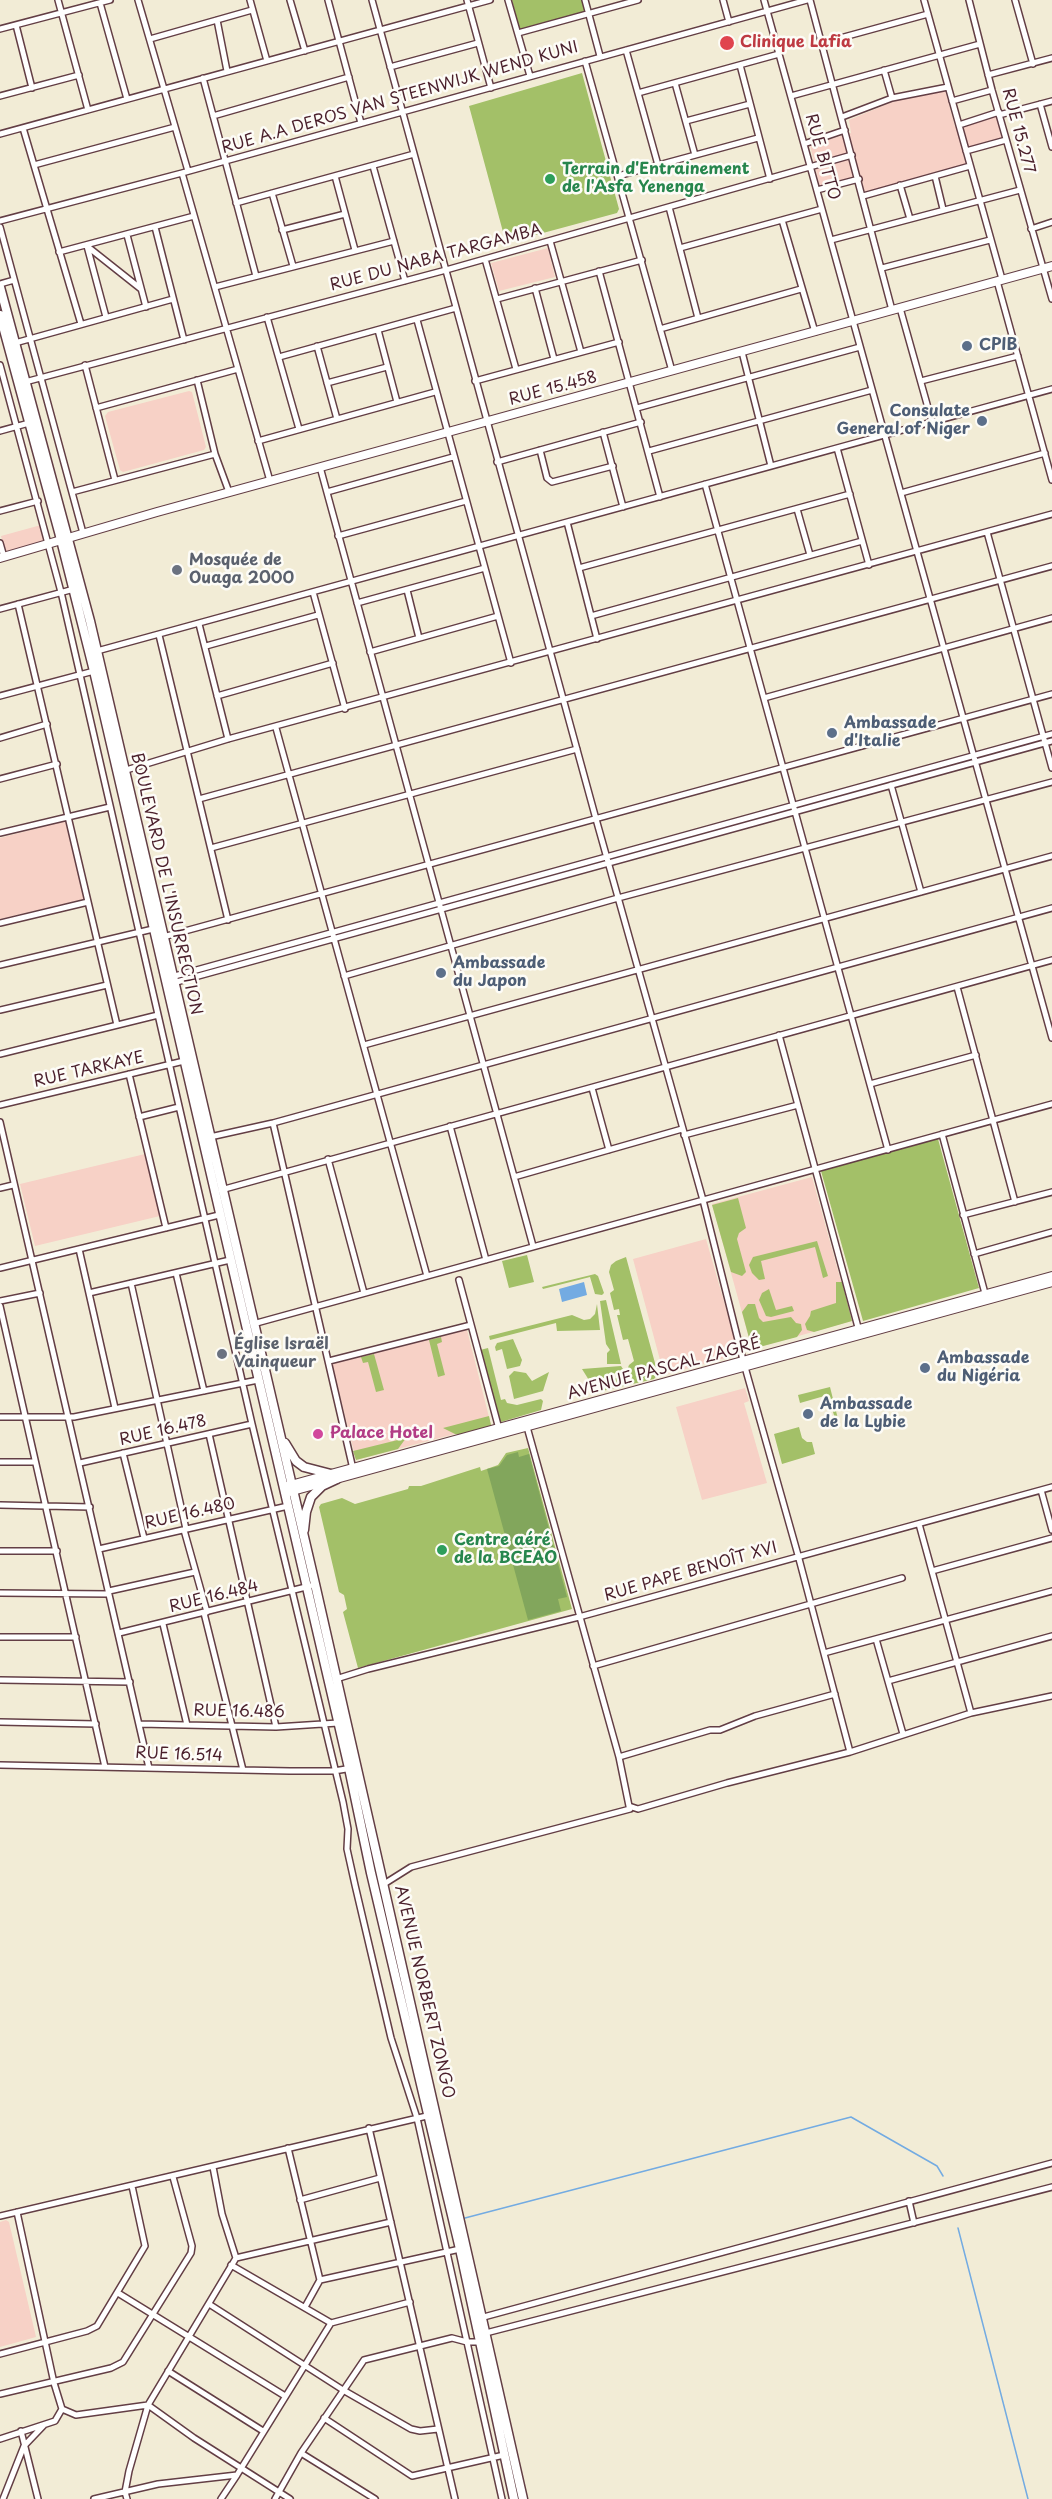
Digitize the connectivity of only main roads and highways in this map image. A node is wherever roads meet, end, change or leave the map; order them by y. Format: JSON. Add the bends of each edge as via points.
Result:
{"nodes":[{"id":1,"x":1048,"y":267,"type":"edge"},
{"id":2,"x":0,"y":286,"type":"edge"},
{"id":3,"x":0,"y":315,"type":"edge"},
{"id":4,"x":7,"y":341,"type":"edge"},
{"id":5,"x":65,"y":539,"type":"junction"},
{"id":6,"x":2,"y":558,"type":"edge"},
{"id":7,"x":120,"y":771,"type":"junction"},
{"id":8,"x":169,"y":980,"type":"junction"},
{"id":9,"x":218,"y":1190,"type":"junction"},
{"id":10,"x":1052,"y":1276,"type":"edge"},
{"id":11,"x":1052,"y":1282,"type":"edge"},
{"id":12,"x":986,"y":1297,"type":"junction"},
{"id":13,"x":250,"y":1325,"type":"junction"},
{"id":14,"x":744,"y":1364,"type":"junction"},
{"id":15,"x":500,"y":1431,"type":"junction"},
{"id":16,"x":280,"y":1434,"type":"junction"},
{"id":17,"x":334,"y":1476,"type":"junction"},
{"id":18,"x":288,"y":1489,"type":"junction"},
{"id":19,"x":303,"y":1537,"type":"junction"},
{"id":20,"x":311,"y":1585,"type":"junction"},
{"id":21,"x":353,"y":1768,"type":"junction"},
{"id":22,"x":432,"y":2115,"type":"junction"},
{"id":23,"x":478,"y":2319,"type":"junction"},
{"id":24,"x":481,"y":2336,"type":"junction"},
{"id":25,"x":514,"y":2499,"type":"edge"},
{"id":26,"x":524,"y":2499,"type":"edge"}],
"edges":[{"from":1,"to":5,"type":"main road","name":"RUE 15.458"},
{"from":2,"to":4,"type":"main road","name":"BOULEVARD DE L'INSURRECTION"},
{"from":3,"to":4,"type":"main road","name":"BOULEVARD DE L'INSURRECTION"},
{"from":4,"to":5,"type":"main road","name":"BOULEVARD DE L'INSURRECTION"},
{"from":4,"to":5,"type":"main road","name":"BOULEVARD DE L'INSURRECTION","via":[[25,382]]},
{"from":5,"to":6,"type":"main road","name":"RUE 15.458"},
{"from":5,"to":7,"type":"main road","name":"BOULEVARD DE L'INSURRECTION"},
{"from":5,"to":7,"type":"main road","name":"BOULEVARD DE L'INSURRECTION","via":[[97,651]]},
{"from":7,"to":8,"type":"main road","name":"BOULEVARD DE L'INSURRECTION","via":[[153,929]]},
{"from":7,"to":8,"type":"main road","name":"BOULEVARD DE L'INSURRECTION","via":[[163,937]]},
{"from":8,"to":9,"type":"main road","name":"BOULEVARD DE L'INSURRECTION","via":[[184,1061]]},
{"from":8,"to":9,"type":"main road","name":"BOULEVARD DE L'INSURRECTION","via":[[210,1137]]},
{"from":9,"to":13,"type":"main road","name":"BOULEVARD DE L'INSURRECTION"},
{"from":9,"to":13,"type":"main road","name":"BOULEVARD DE L'INSURRECTION","via":[[219,1215]]},
{"from":10,"to":12,"type":"main road","name":"AVENUE PASCAL ZAGRÉ"},
{"from":11,"to":12,"type":"main road","name":"AVENUE PASCAL ZAGRÉ"},
{"from":12,"to":14,"type":"main road","name":"AVENUE PASCAL ZAGRÉ"},
{"from":13,"to":16,"type":"main road","name":"BOULEVARD DE L'INSURRECTION"},
{"from":13,"to":18,"type":"main road","name":"BOULEVARD DE L'INSURRECTION","via":[[258,1380]]},
{"from":14,"to":15,"type":"main road","name":"AVENUE PASCAL ZAGRÉ"},
{"from":14,"to":15,"type":"main road","name":"AVENUE PASCAL ZAGRÉ","via":[[527,1427]]},
{"from":15,"to":17,"type":"main road","name":"AVENUE PASCAL ZAGRÉ"},
{"from":16,"to":17,"type":"main road","via":[[299,1464]]},
{"from":16,"to":18,"type":"main road","name":"BOULEVARD DE L'INSURRECTION"},
{"from":17,"to":18,"type":"main road","name":"AVENUE PASCAL ZAGRÉ"},
{"from":17,"to":19,"type":"main road","via":[[312,1497]]},
{"from":18,"to":19,"type":"main road","name":"AVENUE NORBERT ZONGO"},
{"from":18,"to":20,"type":"main road","name":"AVENUE NORBERT ZONGO","via":[[288,1506]]},
{"from":19,"to":20,"type":"main road","name":"AVENUE NORBERT ZONGO"},
{"from":20,"to":21,"type":"main road","name":"AVENUE NORBERT ZONGO","via":[[336,1679]]},
{"from":20,"to":21,"type":"main road","name":"AVENUE NORBERT ZONGO","via":[[338,1723]]},
{"from":21,"to":22,"type":"main road","name":"AVENUE NORBERT ZONGO","via":[[384,1884]]},
{"from":21,"to":22,"type":"main road","name":"AVENUE NORBERT ZONGO","via":[[373,1883]]},
{"from":22,"to":23,"type":"main road","name":"AVENUE NORBERT ZONGO"},
{"from":22,"to":23,"type":"main road","name":"AVENUE NORBERT ZONGO","via":[[434,2142]]},
{"from":23,"to":24,"type":"main road","name":"AVENUE NORBERT ZONGO"},
{"from":24,"to":25,"type":"main road","name":"AVENUE NORBERT ZONGO"},
{"from":24,"to":26,"type":"main road","name":"AVENUE NORBERT ZONGO"}]}
